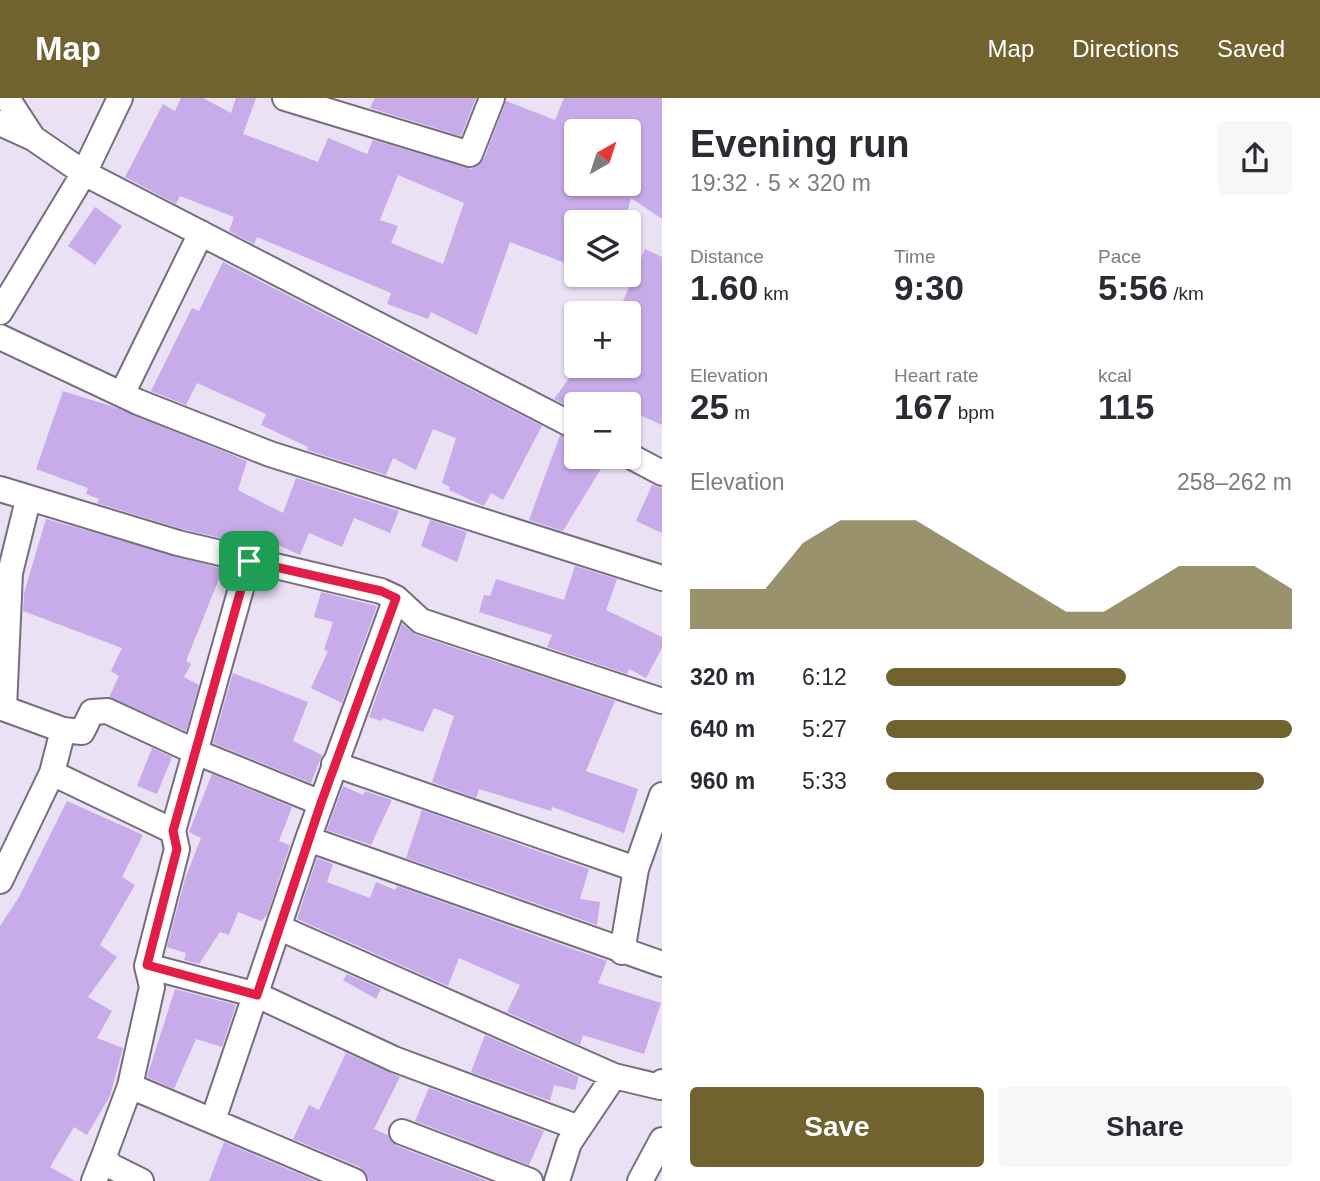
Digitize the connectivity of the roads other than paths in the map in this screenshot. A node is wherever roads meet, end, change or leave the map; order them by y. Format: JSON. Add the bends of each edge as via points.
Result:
{"nodes":[{"id":1,"x":7,"y":98,"type":"edge"},
{"id":2,"x":120,"y":98,"type":"edge"},
{"id":3,"x":285,"y":98,"type":"edge"},
{"id":4,"x":492,"y":98,"type":"edge"},
{"id":5,"x":0,"y":123,"type":"edge"},
{"id":6,"x":0,"y":134,"type":"edge"},
{"id":7,"x":33,"y":138,"type":"junction"},
{"id":8,"x":84,"y":173,"type":"junction"},
{"id":9,"x":201,"y":233,"type":"junction"},
{"id":10,"x":2,"y":305,"type":"edge"},
{"id":11,"x":0,"y":337,"type":"edge"},
{"id":12,"x":122,"y":394,"type":"junction"},
{"id":13,"x":564,"y":421,"type":"edge"},
{"id":14,"x":641,"y":462,"type":"edge"},
{"id":15,"x":662,"y":473,"type":"edge"},
{"id":16,"x":0,"y":489,"type":"edge"},
{"id":17,"x":28,"y":500,"type":"junction"},
{"id":18,"x":249,"y":561,"type":"junction"},
{"id":19,"x":662,"y":578,"type":"edge"},
{"id":20,"x":396,"y":598,"type":"junction"},
{"id":21,"x":662,"y":701,"type":"edge"},
{"id":22,"x":2,"y":708,"type":"edge"},
{"id":23,"x":63,"y":730,"type":"junction"},
{"id":24,"x":196,"y":752,"type":"junction"},
{"id":25,"x":334,"y":764,"type":"junction"},
{"id":26,"x":52,"y":773,"type":"junction"},
{"id":27,"x":662,"y":795,"type":"edge"},
{"id":28,"x":321,"y":803,"type":"junction"},
{"id":29,"x":173,"y":831,"type":"junction"},
{"id":30,"x":308,"y":839,"type":"junction"},
{"id":31,"x":636,"y":869,"type":"junction"},
{"id":32,"x":0,"y":881,"type":"edge"},
{"id":33,"x":280,"y":928,"type":"junction"},
{"id":34,"x":622,"y":952,"type":"junction"},
{"id":35,"x":662,"y":964,"type":"edge"},
{"id":36,"x":147,"y":965,"type":"junction"},
{"id":37,"x":257,"y":995,"type":"junction"},
{"id":38,"x":614,"y":1076,"type":"junction"},
{"id":39,"x":662,"y":1082,"type":"edge"},
{"id":40,"x":130,"y":1086,"type":"junction"},
{"id":41,"x":213,"y":1119,"type":"junction"},
{"id":42,"x":579,"y":1128,"type":"junction"},
{"id":43,"x":402,"y":1132,"type":"dead end"},
{"id":44,"x":662,"y":1140,"type":"edge"},
{"id":45,"x":104,"y":1156,"type":"junction"},
{"id":46,"x":93,"y":1181,"type":"edge"},
{"id":47,"x":141,"y":1181,"type":"edge"},
{"id":48,"x":354,"y":1181,"type":"edge"},
{"id":49,"x":530,"y":1181,"type":"edge"},
{"id":50,"x":557,"y":1181,"type":"edge"},
{"id":51,"x":640,"y":1181,"type":"edge"}],
"edges":[{"from":1,"to":7,"type":"street"},
{"from":2,"to":8,"type":"street"},
{"from":3,"to":4,"type":"street","via":[[470,154]]},
{"from":5,"to":7,"type":"street"},
{"from":6,"to":7,"type":"street"},
{"from":7,"to":8,"type":"street"},
{"from":8,"to":9,"type":"street"},
{"from":8,"to":10,"type":"street"},
{"from":9,"to":12,"type":"street"},
{"from":9,"to":13,"type":"street"},
{"from":11,"to":12,"type":"street"},
{"from":12,"to":19,"type":"street","via":[[270,454]]},
{"from":14,"to":15,"type":"street"},
{"from":16,"to":17,"type":"street"},
{"from":17,"to":18,"type":"street"},
{"from":17,"to":22,"type":"street","via":[[10,573]]},
{"from":18,"to":20,"type":"street"},
{"from":18,"to":24,"type":"street"},
{"from":20,"to":21,"type":"street","via":[[421,621]]},
{"from":20,"to":25,"type":"street"},
{"from":22,"to":23,"type":"street"},
{"from":23,"to":24,"type":"street","via":[[82,732],[92,712],[107,711]]},
{"from":23,"to":26,"type":"street"},
{"from":24,"to":28,"type":"street"},
{"from":24,"to":29,"type":"street"},
{"from":25,"to":28,"type":"street"},
{"from":25,"to":31,"type":"street"},
{"from":26,"to":29,"type":"street"},
{"from":26,"to":32,"type":"street"},
{"from":27,"to":31,"type":"street"},
{"from":28,"to":30,"type":"street"},
{"from":29,"to":36,"type":"street","via":[[177,849]]},
{"from":30,"to":33,"type":"street"},
{"from":30,"to":34,"type":"street"},
{"from":31,"to":34,"type":"street"},
{"from":33,"to":37,"type":"street"},
{"from":33,"to":38,"type":"street"},
{"from":34,"to":35,"type":"street"},
{"from":36,"to":37,"type":"street"},
{"from":36,"to":40,"type":"street","via":[[152,987]]},
{"from":37,"to":41,"type":"street"},
{"from":37,"to":42,"type":"street","via":[[394,1059]]},
{"from":38,"to":39,"type":"street","via":[[660,1087]]},
{"from":38,"to":42,"type":"street"},
{"from":40,"to":41,"type":"street"},
{"from":40,"to":45,"type":"street"},
{"from":41,"to":48,"type":"street"},
{"from":42,"to":50,"type":"street"},
{"from":43,"to":49,"type":"street"},
{"from":44,"to":51,"type":"street"},
{"from":45,"to":46,"type":"street"},
{"from":45,"to":47,"type":"street","via":[[111,1166]]}]}
